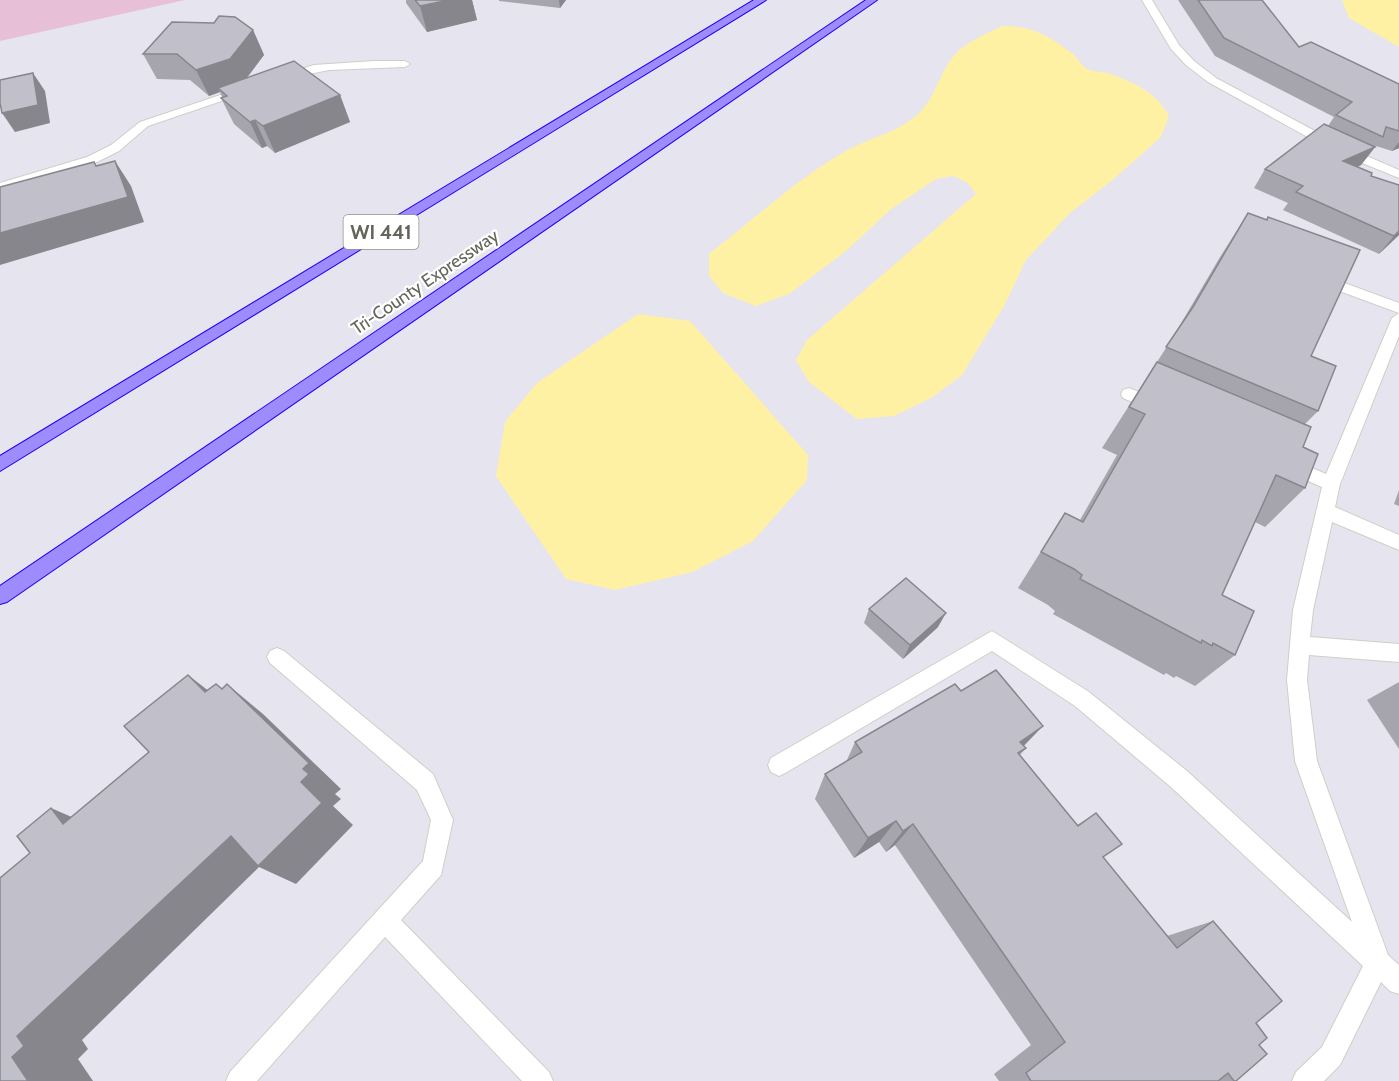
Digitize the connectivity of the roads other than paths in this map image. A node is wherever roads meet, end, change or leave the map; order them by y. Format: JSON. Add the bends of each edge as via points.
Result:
{"nodes":[{"id":1,"x":761,"y":0,"type":"edge"},
{"id":2,"x":872,"y":0,"type":"edge"},
{"id":3,"x":1147,"y":0,"type":"edge"},
{"id":4,"x":405,"y":64,"type":"dead end"},
{"id":5,"x":277,"y":79,"type":"edge"},
{"id":6,"x":258,"y":85,"type":"edge"},
{"id":7,"x":1399,"y":174,"type":"edge"},
{"id":8,"x":0,"y":187,"type":"edge"},
{"id":9,"x":1311,"y":276,"type":"edge"},
{"id":10,"x":1399,"y":317,"type":"edge"},
{"id":11,"x":1129,"y":394,"type":"dead end"},
{"id":12,"x":1172,"y":413,"type":"edge"},
{"id":13,"x":1278,"y":460,"type":"edge"},
{"id":14,"x":0,"y":464,"type":"edge"},
{"id":15,"x":1331,"y":484,"type":"junction"},
{"id":16,"x":1325,"y":511,"type":"junction"},
{"id":17,"x":1399,"y":543,"type":"edge"},
{"id":18,"x":0,"y":596,"type":"edge"},
{"id":19,"x":1300,"y":645,"type":"junction"},
{"id":20,"x":1399,"y":653,"type":"edge"},
{"id":21,"x":277,"y":657,"type":"dead end"},
{"id":22,"x":779,"y":765,"type":"dead end"},
{"id":23,"x":386,"y":920,"type":"junction"},
{"id":24,"x":1378,"y":962,"type":"junction"},
{"id":25,"x":1399,"y":982,"type":"edge"},
{"id":26,"x":239,"y":1081,"type":"edge"},
{"id":27,"x":540,"y":1081,"type":"edge"},
{"id":28,"x":1305,"y":1081,"type":"edge"}],
"edges":[{"from":1,"to":14,"type":"highway","number":"WI 441"},
{"from":2,"to":18,"type":"highway","name":"Tri-County Expressway"},
{"from":3,"to":7,"type":"street","via":[[1175,47],[1212,80],[1337,148]]},
{"from":4,"to":5,"type":"street","via":[[326,66]]},
{"from":6,"to":8,"type":"street","via":[[144,124],[115,148],[91,160]]},
{"from":9,"to":10,"type":"street"},
{"from":10,"to":15,"type":"street"},
{"from":11,"to":12,"type":"street"},
{"from":13,"to":15,"type":"street"},
{"from":15,"to":16,"type":"street"},
{"from":16,"to":17,"type":"street"},
{"from":16,"to":19,"type":"street","via":[[1303,610]]},
{"from":19,"to":20,"type":"street"},
{"from":19,"to":24,"type":"street","via":[[1297,680],[1306,761]]},
{"from":21,"to":23,"type":"street","via":[[425,782],[442,820],[433,867]]},
{"from":22,"to":24,"type":"street","via":[[992,640],[1082,699],[1179,778]]},
{"from":23,"to":26,"type":"street"},
{"from":23,"to":27,"type":"street"},
{"from":24,"to":25,"type":"street"},
{"from":24,"to":28,"type":"street","via":[[1331,1056]]}]}
